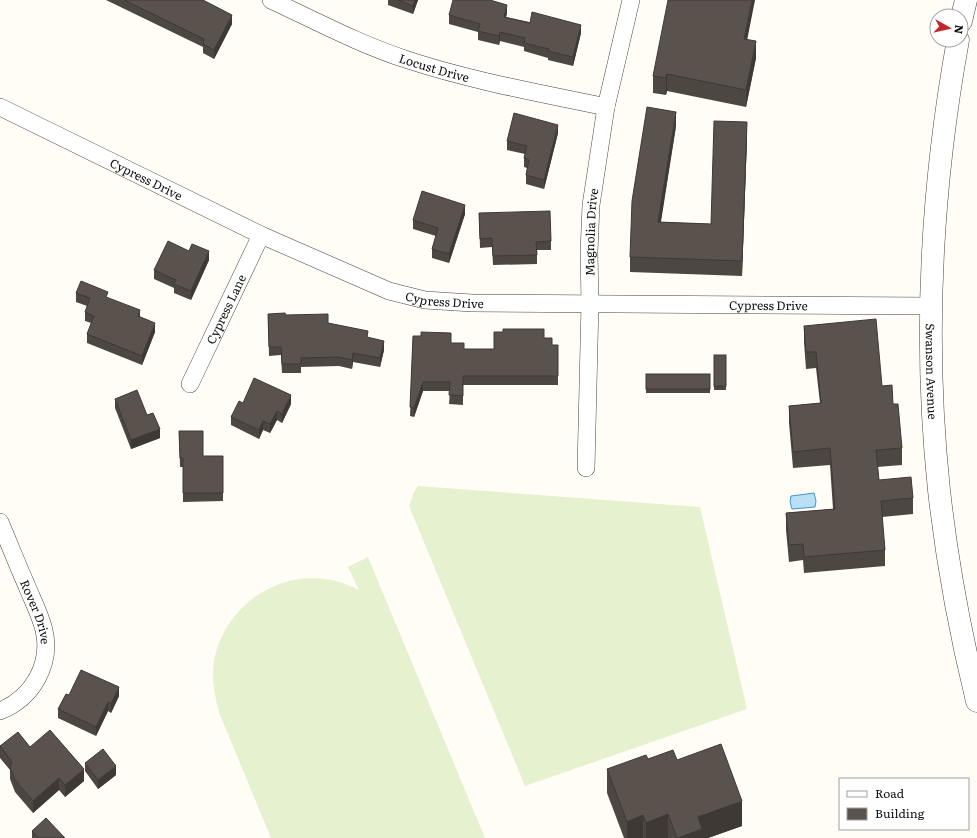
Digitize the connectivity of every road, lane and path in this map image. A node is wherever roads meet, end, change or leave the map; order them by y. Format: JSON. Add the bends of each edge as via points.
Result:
{"nodes":[{"id":1,"x":271,"y":0,"type":"edge"},
{"id":2,"x":631,"y":0,"type":"edge"},
{"id":3,"x":957,"y":48,"type":"edge"},
{"id":4,"x":0,"y":107,"type":"edge"},
{"id":5,"x":606,"y":107,"type":"junction"},
{"id":6,"x":261,"y":235,"type":"junction"},
{"id":7,"x":590,"y":303,"type":"junction"},
{"id":8,"x":931,"y":306,"type":"junction"},
{"id":9,"x":190,"y":384,"type":"dead end"},
{"id":10,"x":586,"y":468,"type":"dead end"},
{"id":11,"x":0,"y":522,"type":"edge"},
{"id":12,"x":977,"y":701,"type":"edge"},
{"id":13,"x":0,"y":711,"type":"edge"}],
"edges":[{"from":1,"to":5,"type":"street","name":"Locust Drive","via":[[407,60],[479,80]]},
{"from":2,"to":5,"type":"street","name":"Magnolia Drive"},
{"from":3,"to":8,"type":"street","name":"Swanson Avenue","via":[[938,173]]},
{"from":4,"to":6,"type":"street","name":"Cypress Drive"},
{"from":5,"to":7,"type":"street","name":"Magnolia Drive","via":[[591,205]]},
{"from":6,"to":7,"type":"street","name":"Cypress Drive","via":[[390,290],[425,300],[472,303]]},
{"from":6,"to":9,"type":"street","name":"Cypress Lane"},
{"from":7,"to":8,"type":"street","name":"Cypress Drive"},
{"from":7,"to":10,"type":"street","name":"Magnolia Drive"},
{"from":8,"to":12,"type":"street","name":"Swanson Avenue","via":[[933,411],[939,491],[964,648]]},
{"from":11,"to":13,"type":"street","name":"Rover Drive","via":[[42,622],[46,645],[44,662],[34,684],[19,701]]}]}
